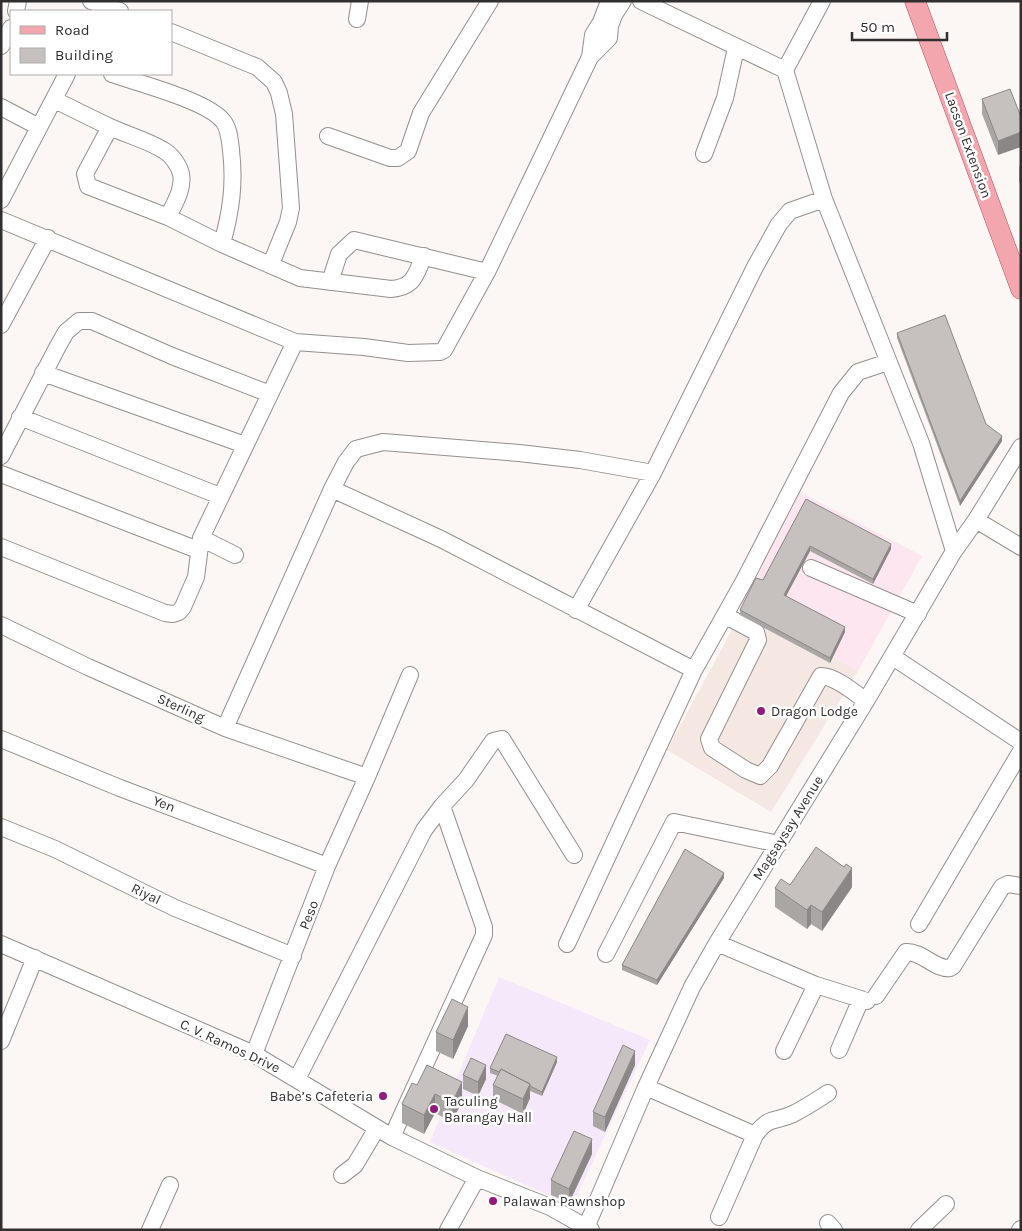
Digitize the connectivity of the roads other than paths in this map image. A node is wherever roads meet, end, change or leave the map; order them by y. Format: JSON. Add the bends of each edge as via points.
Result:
{"nodes":[{"id":1,"x":360,"y":1,"type":"edge"},
{"id":2,"x":490,"y":1,"type":"edge"},
{"id":3,"x":609,"y":1,"type":"edge"},
{"id":4,"x":623,"y":1,"type":"edge"},
{"id":5,"x":641,"y":1,"type":"edge"},
{"id":6,"x":822,"y":1,"type":"edge"},
{"id":7,"x":915,"y":1,"type":"edge"},
{"id":8,"x":357,"y":19,"type":"dead end"},
{"id":9,"x":10,"y":30,"type":"edge"},
{"id":10,"x":172,"y":32,"type":"edge"},
{"id":11,"x":1,"y":46,"type":"edge"},
{"id":12,"x":736,"y":48,"type":"junction"},
{"id":13,"x":590,"y":57,"type":"junction"},
{"id":14,"x":785,"y":70,"type":"junction"},
{"id":15,"x":67,"y":75,"type":"edge"},
{"id":16,"x":115,"y":75,"type":"edge"},
{"id":17,"x":55,"y":100,"type":"junction"},
{"id":18,"x":1,"y":107,"type":"edge"},
{"id":19,"x":39,"y":127,"type":"junction"},
{"id":20,"x":110,"y":127,"type":"junction"},
{"id":21,"x":328,"y":136,"type":"dead end"},
{"id":22,"x":704,"y":154,"type":"dead end"},
{"id":23,"x":824,"y":199,"type":"junction"},
{"id":24,"x":1,"y":200,"type":"edge"},
{"id":25,"x":168,"y":217,"type":"junction"},
{"id":26,"x":1,"y":220,"type":"edge"},
{"id":27,"x":48,"y":238,"type":"junction"},
{"id":28,"x":222,"y":244,"type":"junction"},
{"id":29,"x":424,"y":256,"type":"junction"},
{"id":30,"x":271,"y":264,"type":"junction"},
{"id":31,"x":487,"y":272,"type":"junction"},
{"id":32,"x":330,"y":282,"type":"junction"},
{"id":33,"x":1021,"y":289,"type":"edge"},
{"id":34,"x":1,"y":325,"type":"edge"},
{"id":35,"x":295,"y":342,"type":"junction"},
{"id":36,"x":888,"y":362,"type":"junction"},
{"id":37,"x":43,"y":372,"type":"junction"},
{"id":38,"x":270,"y":394,"type":"junction"},
{"id":39,"x":20,"y":417,"type":"junction"},
{"id":40,"x":244,"y":445,"type":"junction"},
{"id":41,"x":1021,"y":446,"type":"edge"},
{"id":42,"x":1,"y":456,"type":"edge"},
{"id":43,"x":653,"y":473,"type":"junction"},
{"id":44,"x":1,"y":474,"type":"edge"},
{"id":45,"x":332,"y":489,"type":"junction"},
{"id":46,"x":220,"y":496,"type":"junction"},
{"id":47,"x":976,"y":520,"type":"junction"},
{"id":48,"x":199,"y":544,"type":"junction"},
{"id":49,"x":1,"y":547,"type":"edge"},
{"id":50,"x":1021,"y":547,"type":"edge"},
{"id":51,"x":954,"y":550,"type":"junction"},
{"id":52,"x":235,"y":555,"type":"dead end"},
{"id":53,"x":811,"y":568,"type":"dead end"},
{"id":54,"x":576,"y":610,"type":"junction"},
{"id":55,"x":918,"y":614,"type":"junction"},
{"id":56,"x":726,"y":616,"type":"junction"},
{"id":57,"x":1,"y":625,"type":"edge"},
{"id":58,"x":893,"y":657,"type":"junction"},
{"id":59,"x":694,"y":670,"type":"junction"},
{"id":60,"x":410,"y":675,"type":"dead end"},
{"id":61,"x":866,"y":701,"type":"junction"},
{"id":62,"x":225,"y":728,"type":"junction"},
{"id":63,"x":1,"y":739,"type":"edge"},
{"id":64,"x":1021,"y":742,"type":"edge"},
{"id":65,"x":1021,"y":751,"type":"edge"},
{"id":66,"x":368,"y":778,"type":"junction"},
{"id":67,"x":442,"y":806,"type":"junction"},
{"id":68,"x":1,"y":827,"type":"edge"},
{"id":69,"x":778,"y":844,"type":"junction"},
{"id":70,"x":574,"y":855,"type":"dead end"},
{"id":71,"x":327,"y":866,"type":"junction"},
{"id":72,"x":1021,"y":886,"type":"edge"},
{"id":73,"x":919,"y":924,"type":"dead end"},
{"id":74,"x":717,"y":943,"type":"junction"},
{"id":75,"x":1,"y":944,"type":"edge"},
{"id":76,"x":567,"y":944,"type":"dead end"},
{"id":77,"x":606,"y":954,"type":"dead end"},
{"id":78,"x":293,"y":956,"type":"junction"},
{"id":79,"x":35,"y":958,"type":"junction"},
{"id":80,"x":816,"y":986,"type":"junction"},
{"id":81,"x":868,"y":999,"type":"junction"},
{"id":82,"x":1,"y":1041,"type":"edge"},
{"id":83,"x":839,"y":1050,"type":"dead end"},
{"id":84,"x":784,"y":1051,"type":"dead end"},
{"id":85,"x":254,"y":1054,"type":"junction"},
{"id":86,"x":297,"y":1079,"type":"junction"},
{"id":87,"x":646,"y":1087,"type":"junction"},
{"id":88,"x":828,"y":1093,"type":"dead end"},
{"id":89,"x":377,"y":1128,"type":"junction"},
{"id":90,"x":755,"y":1135,"type":"junction"},
{"id":91,"x":392,"y":1137,"type":"junction"},
{"id":92,"x":342,"y":1175,"type":"dead end"},
{"id":93,"x":477,"y":1178,"type":"junction"},
{"id":94,"x":170,"y":1185,"type":"dead end"},
{"id":95,"x":946,"y":1204,"type":"dead end"},
{"id":96,"x":719,"y":1217,"type":"dead end"},
{"id":97,"x":588,"y":1229,"type":"edge"},
{"id":98,"x":150,"y":1230,"type":"edge"},
{"id":99,"x":448,"y":1230,"type":"edge"},
{"id":100,"x":919,"y":1230,"type":"edge"}],
"edges":[{"from":1,"to":8,"type":"street"},
{"from":2,"to":21,"type":"street","via":[[421,113],[408,151],[398,158],[390,158]]},
{"from":3,"to":13,"type":"street","via":[[593,34]]},
{"from":4,"to":13,"type":"street","via":[[614,15],[609,38]]},
{"from":5,"to":12,"type":"street"},
{"from":6,"to":14,"type":"street"},
{"from":7,"to":33,"type":"main road","name":"Lacson Extension"},
{"from":9,"to":11,"type":"street"},
{"from":10,"to":30,"type":"street","via":[[257,67],[274,82],[279,93],[284,114],[291,208]]},
{"from":12,"to":14,"type":"street"},
{"from":12,"to":22,"type":"street","via":[[725,98]]},
{"from":13,"to":31,"type":"street"},
{"from":14,"to":23,"type":"street"},
{"from":15,"to":17,"type":"street"},
{"from":16,"to":28,"type":"street","via":[[194,102],[224,121],[234,174],[232,205]]},
{"from":17,"to":19,"type":"street"},
{"from":17,"to":20,"type":"street"},
{"from":18,"to":19,"type":"street"},
{"from":19,"to":24,"type":"street"},
{"from":20,"to":25,"type":"street","via":[[163,150],[178,166],[181,175],[179,191]]},
{"from":20,"to":25,"type":"street","via":[[85,174],[88,186]]},
{"from":23,"to":36,"type":"street"},
{"from":23,"to":43,"type":"street","via":[[790,211],[779,224]]},
{"from":25,"to":28,"type":"street"},
{"from":26,"to":27,"type":"street"},
{"from":27,"to":34,"type":"street"},
{"from":27,"to":35,"type":"street"},
{"from":28,"to":30,"type":"street"},
{"from":29,"to":31,"type":"street"},
{"from":29,"to":32,"type":"street","via":[[411,283],[403,288]]},
{"from":29,"to":32,"type":"street","via":[[354,240],[339,254]]},
{"from":30,"to":32,"type":"street","via":[[300,278]]},
{"from":31,"to":35,"type":"street","via":[[440,352],[408,353]]},
{"from":35,"to":38,"type":"street"},
{"from":36,"to":51,"type":"street","via":[[921,444]]},
{"from":36,"to":56,"type":"street","via":[[858,372],[841,393]]},
{"from":37,"to":38,"type":"street","via":[[66,332],[79,321],[92,321]]},
{"from":37,"to":39,"type":"street"},
{"from":37,"to":40,"type":"street"},
{"from":38,"to":40,"type":"street"},
{"from":39,"to":42,"type":"street"},
{"from":39,"to":46,"type":"street"},
{"from":40,"to":46,"type":"street"},
{"from":41,"to":47,"type":"street","name":"Magsaysay Avenue"},
{"from":43,"to":45,"type":"street","via":[[580,460],[383,442],[356,449]]},
{"from":43,"to":54,"type":"street"},
{"from":44,"to":48,"type":"street"},
{"from":45,"to":54,"type":"street","via":[[441,539]]},
{"from":45,"to":62,"type":"street"},
{"from":46,"to":48,"type":"street"},
{"from":47,"to":50,"type":"street"},
{"from":47,"to":51,"type":"street","name":"Magsaysay Avenue"},
{"from":48,"to":49,"type":"street","via":[[196,577],[183,608],[173,614]]},
{"from":48,"to":52,"type":"street"},
{"from":51,"to":55,"type":"street","name":"Magsaysay Avenue"},
{"from":53,"to":55,"type":"street"},
{"from":54,"to":59,"type":"street"},
{"from":55,"to":58,"type":"street","name":"Magsaysay Avenue"},
{"from":56,"to":59,"type":"street"},
{"from":56,"to":61,"type":"street","via":[[756,632],[758,640],[709,740],[712,748],[746,770],[760,776],[770,766],[822,676],[834,679]]},
{"from":57,"to":62,"type":"street","name":"Sterling"},
{"from":58,"to":61,"type":"street","name":"Magsaysay Avenue"},
{"from":58,"to":64,"type":"street"},
{"from":59,"to":76,"type":"street"},
{"from":60,"to":66,"type":"street","name":"Peso"},
{"from":61,"to":69,"type":"street","name":"Magsaysay Avenue"},
{"from":62,"to":66,"type":"street","name":"Sterling"},
{"from":63,"to":71,"type":"street","name":"Yen"},
{"from":65,"to":73,"type":"street"},
{"from":66,"to":71,"type":"street","name":"Peso"},
{"from":67,"to":70,"type":"street","via":[[494,741],[502,739]]},
{"from":67,"to":86,"type":"street","via":[[424,830]]},
{"from":67,"to":91,"type":"street","via":[[484,935]]},
{"from":68,"to":78,"type":"street","name":"Riyal","via":[[56,849],[175,908]]},
{"from":69,"to":74,"type":"street","name":"Magsaysay Avenue"},
{"from":69,"to":77,"type":"street","via":[[674,822]]},
{"from":71,"to":78,"type":"street","name":"Peso"},
{"from":72,"to":81,"type":"street","via":[[1002,886],[950,968],[906,952]]},
{"from":74,"to":80,"type":"street"},
{"from":74,"to":87,"type":"street","name":"Magsaysay Avenue","via":[[692,987]]},
{"from":75,"to":79,"type":"street","name":"C. V. Ramos Drive"},
{"from":78,"to":85,"type":"street","name":"Peso"},
{"from":79,"to":82,"type":"street"},
{"from":79,"to":85,"type":"street","name":"C. V. Ramos Drive"},
{"from":80,"to":81,"type":"street"},
{"from":80,"to":84,"type":"street"},
{"from":81,"to":83,"type":"street"},
{"from":85,"to":86,"type":"street","name":"C. V. Ramos Drive"},
{"from":86,"to":89,"type":"street","name":"C. V. Ramos Drive"},
{"from":87,"to":90,"type":"street"},
{"from":87,"to":97,"type":"street","name":"Magsaysay Avenue"},
{"from":88,"to":90,"type":"street","via":[[795,1113],[763,1124]]},
{"from":89,"to":91,"type":"street","name":"C. V. Ramos Drive"},
{"from":89,"to":92,"type":"street","via":[[355,1165]]},
{"from":90,"to":96,"type":"street"},
{"from":91,"to":93,"type":"street","name":"C. V. Ramos Drive"},
{"from":93,"to":97,"type":"street","name":"C. V. Ramos Drive","via":[[550,1207]]},
{"from":93,"to":99,"type":"street"},
{"from":94,"to":98,"type":"street"},
{"from":95,"to":100,"type":"street"}]}
